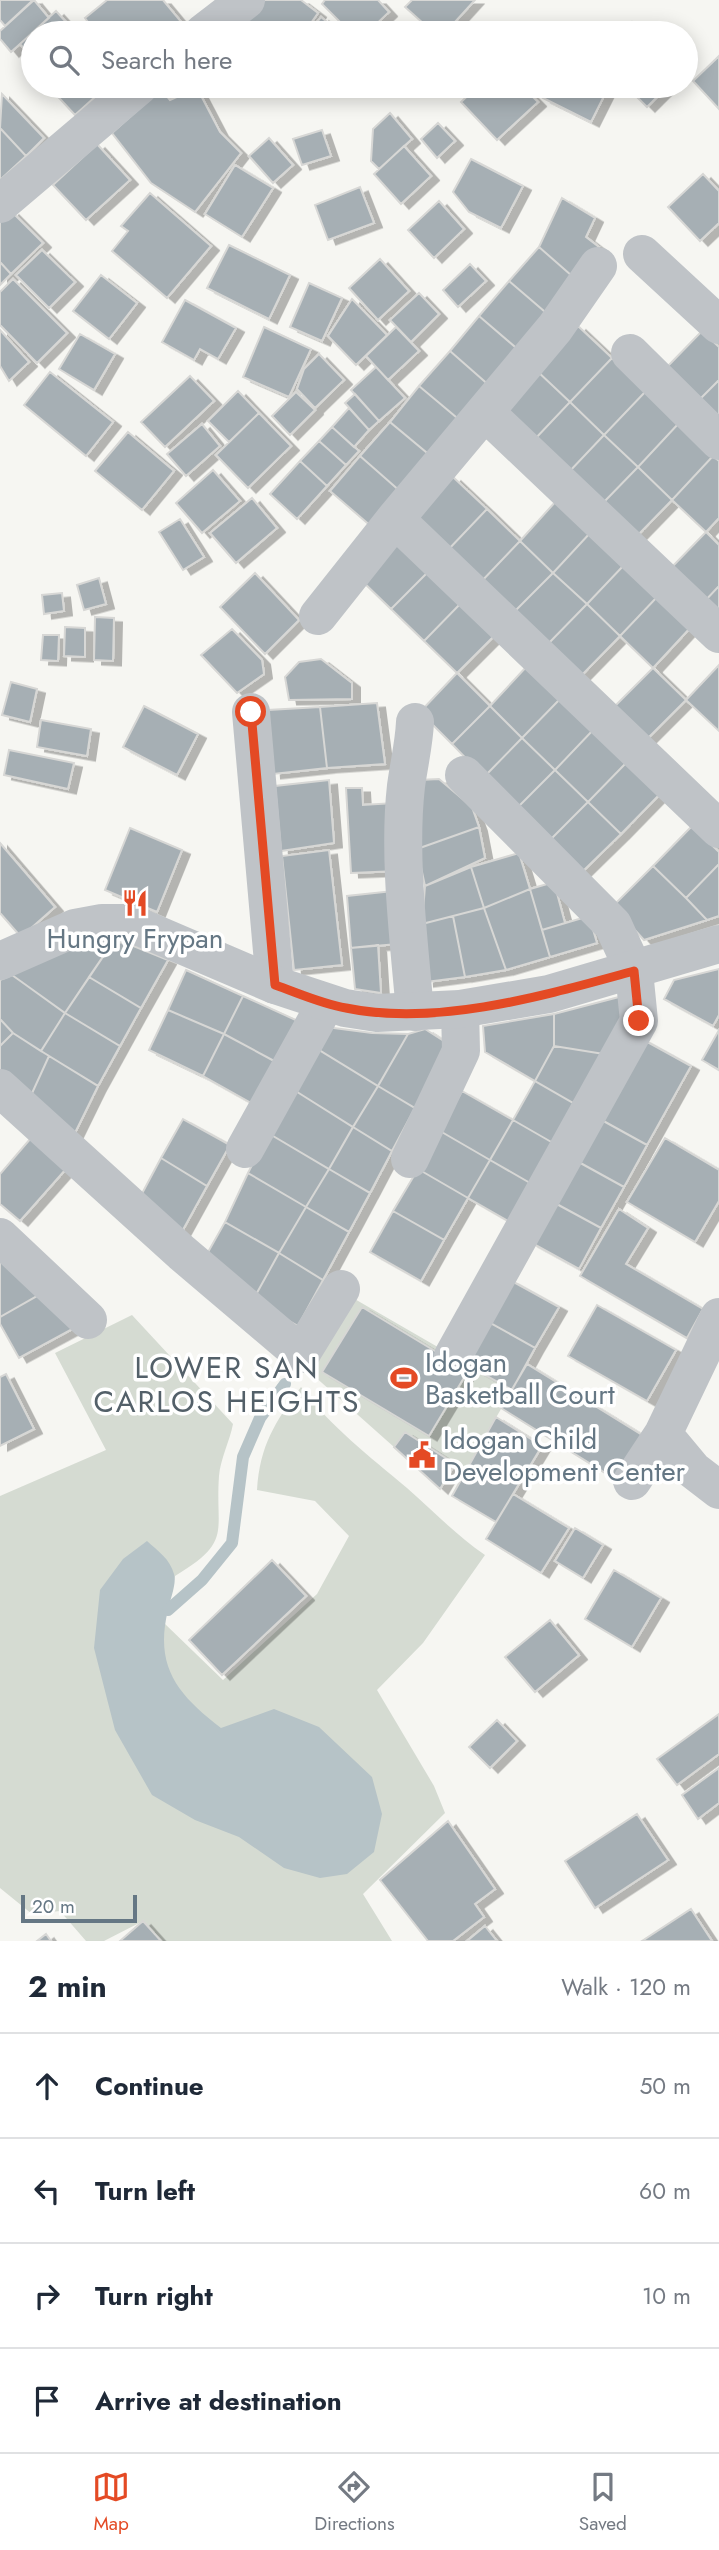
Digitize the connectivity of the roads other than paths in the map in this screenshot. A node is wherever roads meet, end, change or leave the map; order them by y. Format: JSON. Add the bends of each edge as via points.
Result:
{"nodes":[{"id":1,"x":246,"y":0,"type":"edge"},
{"id":2,"x":219,"y":21,"type":"edge"},
{"id":3,"x":125,"y":98,"type":"edge"},
{"id":4,"x":0,"y":204,"type":"edge"},
{"id":5,"x":642,"y":254,"type":"dead end"},
{"id":6,"x":598,"y":266,"type":"dead end"},
{"id":7,"x":719,"y":325,"type":"edge"},
{"id":8,"x":630,"y":353,"type":"dead end"},
{"id":9,"x":486,"y":413,"type":"junction"},
{"id":10,"x":719,"y":441,"type":"edge"},
{"id":11,"x":395,"y":519,"type":"junction"},
{"id":12,"x":318,"y":616,"type":"dead end"},
{"id":13,"x":719,"y":634,"type":"edge"},
{"id":14,"x":251,"y":712,"type":"dead end"},
{"id":15,"x":415,"y":722,"type":"dead end"},
{"id":16,"x":464,"y":775,"type":"dead end"},
{"id":17,"x":719,"y":829,"type":"edge"},
{"id":18,"x":719,"y":944,"type":"edge"},
{"id":19,"x":0,"y":961,"type":"edge"},
{"id":20,"x":634,"y":971,"type":"junction"},
{"id":21,"x":275,"y":985,"type":"junction"},
{"id":22,"x":326,"y":1003,"type":"junction"},
{"id":23,"x":460,"y":1009,"type":"junction"},
{"id":24,"x":415,"y":1012,"type":"junction"},
{"id":25,"x":0,"y":1088,"type":"edge"},
{"id":26,"x":245,"y":1149,"type":"dead end"},
{"id":27,"x":410,"y":1159,"type":"dead end"},
{"id":28,"x":0,"y":1237,"type":"edge"},
{"id":29,"x":341,"y":1289,"type":"dead end"},
{"id":30,"x":719,"y":1317,"type":"edge"},
{"id":31,"x":88,"y":1320,"type":"dead end"},
{"id":32,"x":453,"y":1356,"type":"dead end"},
{"id":33,"x":663,"y":1434,"type":"junction"},
{"id":34,"x":632,"y":1481,"type":"dead end"},
{"id":35,"x":719,"y":1490,"type":"edge"}],
"edges":[{"from":1,"to":2,"type":"street"},
{"from":3,"to":4,"type":"street"},
{"from":5,"to":7,"type":"street"},
{"from":6,"to":9,"type":"street"},
{"from":8,"to":10,"type":"street"},
{"from":9,"to":11,"type":"street"},
{"from":9,"to":13,"type":"street"},
{"from":11,"to":12,"type":"street"},
{"from":11,"to":17,"type":"street"},
{"from":14,"to":21,"type":"street"},
{"from":15,"to":24,"type":"street","via":[[406,786],[405,845]]},
{"from":16,"to":20,"type":"street","via":[[613,925]]},
{"from":18,"to":20,"type":"street"},
{"from":19,"to":21,"type":"street","via":[[75,928],[130,923]]},
{"from":20,"to":23,"type":"street","via":[[549,994]]},
{"from":20,"to":32,"type":"street","via":[[639,1021]]},
{"from":21,"to":22,"type":"street"},
{"from":22,"to":24,"type":"street","via":[[377,1013]]},
{"from":22,"to":26,"type":"street"},
{"from":23,"to":24,"type":"street"},
{"from":23,"to":27,"type":"street","via":[[461,1051]]},
{"from":25,"to":29,"type":"street","via":[[301,1354]]},
{"from":28,"to":31,"type":"street"},
{"from":30,"to":33,"type":"street"},
{"from":33,"to":34,"type":"street"},
{"from":33,"to":35,"type":"street","via":[[693,1470]]}]}
